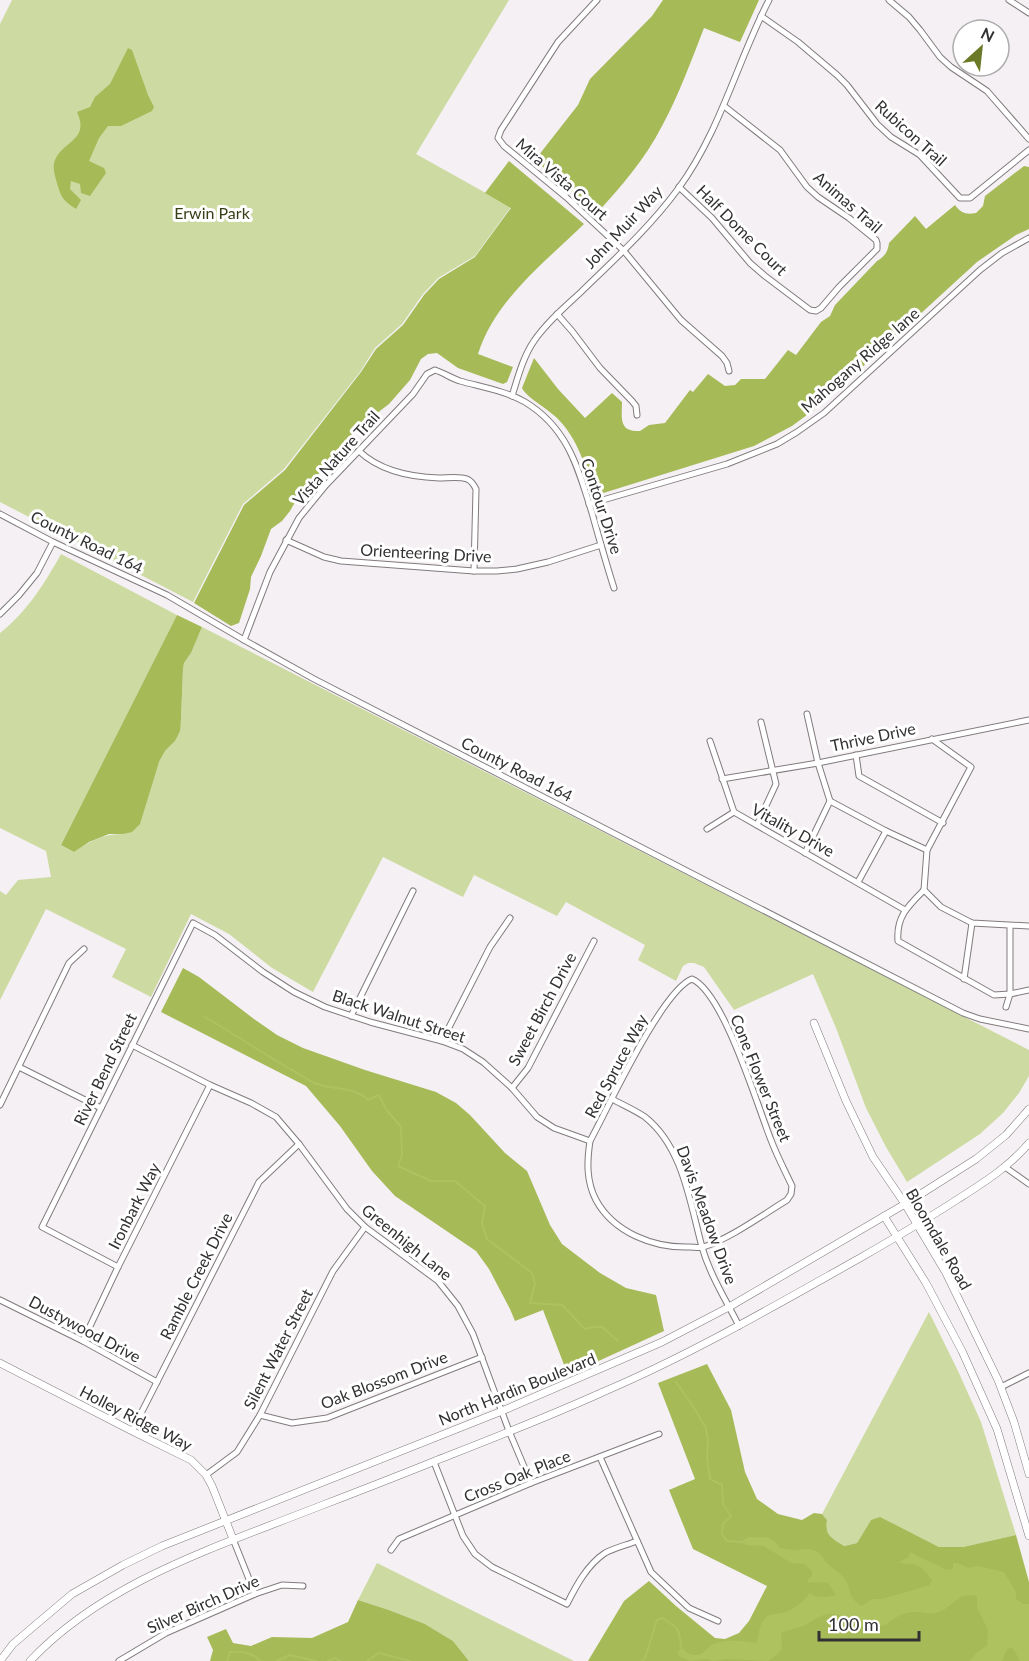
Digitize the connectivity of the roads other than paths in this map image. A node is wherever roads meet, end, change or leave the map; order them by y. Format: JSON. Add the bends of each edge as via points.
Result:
{"nodes":[{"id":1,"x":597,"y":0,"type":"edge"},
{"id":2,"x":769,"y":0,"type":"edge"},
{"id":3,"x":889,"y":0,"type":"edge"},
{"id":4,"x":1009,"y":0,"type":"edge"},
{"id":5,"x":1029,"y":14,"type":"edge"},
{"id":6,"x":760,"y":16,"type":"junction"},
{"id":7,"x":724,"y":105,"type":"junction"},
{"id":8,"x":1029,"y":139,"type":"edge"},
{"id":9,"x":1029,"y":150,"type":"edge"},
{"id":10,"x":679,"y":188,"type":"junction"},
{"id":11,"x":1029,"y":238,"type":"edge"},
{"id":12,"x":624,"y":251,"type":"junction"},
{"id":13,"x":816,"y":311,"type":"joint"},
{"id":14,"x":557,"y":314,"type":"junction"},
{"id":15,"x":435,"y":370,"type":"joint"},
{"id":16,"x":729,"y":371,"type":"dead end"},
{"id":17,"x":512,"y":396,"type":"junction"},
{"id":18,"x":637,"y":415,"type":"dead end"},
{"id":19,"x":359,"y":451,"type":"junction"},
{"id":20,"x":589,"y":504,"type":"junction"},
{"id":21,"x":0,"y":514,"type":"edge"},
{"id":22,"x":286,"y":540,"type":"junction"},
{"id":23,"x":53,"y":542,"type":"junction"},
{"id":24,"x":601,"y":545,"type":"junction"},
{"id":25,"x":474,"y":571,"type":"junction"},
{"id":26,"x":614,"y":588,"type":"dead end"},
{"id":27,"x":0,"y":614,"type":"edge"},
{"id":28,"x":244,"y":640,"type":"junction"},
{"id":29,"x":807,"y":714,"type":"dead end"},
{"id":30,"x":1029,"y":720,"type":"edge"},
{"id":31,"x":761,"y":722,"type":"dead end"},
{"id":32,"x":932,"y":739,"type":"junction"},
{"id":33,"x":710,"y":741,"type":"dead end"},
{"id":34,"x":856,"y":755,"type":"junction"},
{"id":35,"x":818,"y":763,"type":"junction"},
{"id":36,"x":773,"y":770,"type":"junction"},
{"id":37,"x":722,"y":779,"type":"junction"},
{"id":38,"x":830,"y":801,"type":"junction"},
{"id":39,"x":734,"y":812,"type":"junction"},
{"id":40,"x":943,"y":823,"type":"junction"},
{"id":41,"x":757,"y":825,"type":"junction"},
{"id":42,"x":707,"y":829,"type":"dead end"},
{"id":43,"x":886,"y":831,"type":"junction"},
{"id":44,"x":927,"y":850,"type":"junction"},
{"id":45,"x":806,"y":853,"type":"junction"},
{"id":46,"x":858,"y":882,"type":"junction"},
{"id":47,"x":924,"y":890,"type":"junction"},
{"id":48,"x":412,"y":891,"type":"dead end"},
{"id":49,"x":905,"y":910,"type":"junction"},
{"id":50,"x":510,"y":918,"type":"dead end"},
{"id":51,"x":193,"y":923,"type":"joint"},
{"id":52,"x":972,"y":923,"type":"junction"},
{"id":53,"x":1010,"y":926,"type":"junction"},
{"id":54,"x":1029,"y":927,"type":"edge"},
{"id":55,"x":594,"y":941,"type":"dead end"},
{"id":56,"x":84,"y":949,"type":"dead end"},
{"id":57,"x":692,"y":979,"type":"joint"},
{"id":58,"x":964,"y":979,"type":"junction"},
{"id":59,"x":1029,"y":990,"type":"edge"},
{"id":60,"x":1010,"y":994,"type":"junction"},
{"id":61,"x":1006,"y":1007,"type":"dead end"},
{"id":62,"x":351,"y":1016,"type":"junction"},
{"id":63,"x":814,"y":1023,"type":"dead end"},
{"id":64,"x":1029,"y":1029,"type":"edge"},
{"id":65,"x":442,"y":1041,"type":"junction"},
{"id":66,"x":132,"y":1045,"type":"junction"},
{"id":67,"x":20,"y":1067,"type":"junction"},
{"id":68,"x":210,"y":1085,"type":"junction"},
{"id":69,"x":512,"y":1088,"type":"junction"},
{"id":70,"x":612,"y":1099,"type":"junction"},
{"id":71,"x":0,"y":1105,"type":"edge"},
{"id":72,"x":101,"y":1108,"type":"junction"},
{"id":73,"x":1029,"y":1109,"type":"edge"},
{"id":74,"x":590,"y":1142,"type":"junction"},
{"id":75,"x":1029,"y":1143,"type":"edge"},
{"id":76,"x":299,"y":1144,"type":"junction"},
{"id":77,"x":1005,"y":1167,"type":"junction"},
{"id":78,"x":1029,"y":1184,"type":"edge"},
{"id":79,"x":905,"y":1204,"type":"junction"},
{"id":80,"x":885,"y":1216,"type":"junction"},
{"id":81,"x":918,"y":1225,"type":"junction"},
{"id":82,"x":365,"y":1227,"type":"junction"},
{"id":83,"x":897,"y":1237,"type":"junction"},
{"id":84,"x":702,"y":1247,"type":"junction"},
{"id":85,"x":118,"y":1267,"type":"junction"},
{"id":86,"x":0,"y":1300,"type":"edge"},
{"id":87,"x":729,"y":1306,"type":"junction"},
{"id":88,"x":740,"y":1326,"type":"junction"},
{"id":89,"x":83,"y":1341,"type":"junction"},
{"id":90,"x":482,"y":1357,"type":"junction"},
{"id":91,"x":0,"y":1364,"type":"edge"},
{"id":92,"x":1029,"y":1373,"type":"edge"},
{"id":93,"x":157,"y":1382,"type":"junction"},
{"id":94,"x":1001,"y":1387,"type":"junction"},
{"id":95,"x":502,"y":1411,"type":"junction"},
{"id":96,"x":260,"y":1415,"type":"junction"},
{"id":97,"x":132,"y":1431,"type":"junction"},
{"id":98,"x":509,"y":1431,"type":"junction"},
{"id":99,"x":659,"y":1434,"type":"dead end"},
{"id":100,"x":600,"y":1457,"type":"junction"},
{"id":101,"x":434,"y":1462,"type":"junction"},
{"id":102,"x":1029,"y":1474,"type":"edge"},
{"id":103,"x":206,"y":1475,"type":"junction"},
{"id":104,"x":531,"y":1483,"type":"junction"},
{"id":105,"x":454,"y":1515,"type":"junction"},
{"id":106,"x":226,"y":1520,"type":"junction"},
{"id":107,"x":1029,"y":1536,"type":"edge"},
{"id":108,"x":233,"y":1539,"type":"junction"},
{"id":109,"x":637,"y":1541,"type":"junction"},
{"id":110,"x":391,"y":1551,"type":"dead end"},
{"id":111,"x":303,"y":1586,"type":"dead end"},
{"id":112,"x":255,"y":1594,"type":"junction"},
{"id":113,"x":718,"y":1621,"type":"dead end"},
{"id":114,"x":0,"y":1661,"type":"edge"},
{"id":115,"x":30,"y":1661,"type":"edge"},
{"id":116,"x":119,"y":1661,"type":"edge"}],
"edges":[{"from":1,"to":12,"type":"street","name":"Mira Vista Court","via":[[558,42],[498,138]]},
{"from":2,"to":6,"type":"street","name":"John Muir Way"},
{"from":3,"to":8,"type":"street","via":[[920,30],[940,57],[987,91]]},
{"from":4,"to":5,"type":"street"},
{"from":6,"to":7,"type":"street","name":"John Muir Way"},
{"from":6,"to":9,"type":"street","name":"Rubicon Trail","via":[[837,75],[877,124],[920,155],[963,199],[970,198]]},
{"from":7,"to":10,"type":"street","name":"John Muir Way"},
{"from":7,"to":13,"type":"street","name":"Animas Trail","via":[[780,150],[818,197],[876,240],[875,252]]},
{"from":10,"to":12,"type":"street","name":"John Muir Way"},
{"from":10,"to":13,"type":"street","name":"Half Dome Court","via":[[765,276]]},
{"from":11,"to":20,"type":"street","name":"Mahogany Ridge lane","via":[[980,270],[839,399],[797,432],[727,464]]},
{"from":12,"to":14,"type":"street","name":"John Muir Way"},
{"from":12,"to":16,"type":"street","name":"Mira Vista Court","via":[[681,320],[722,356]]},
{"from":14,"to":17,"type":"street","name":"John Muir Way","via":[[532,343]]},
{"from":14,"to":18,"type":"street","via":[[600,368],[633,401]]},
{"from":15,"to":17,"type":"street","name":"Contour Drive"},
{"from":15,"to":19,"type":"street","name":"Vista Nature Trail","via":[[427,374]]},
{"from":17,"to":20,"type":"street","name":"Contour Drive","via":[[557,429],[578,469]]},
{"from":19,"to":22,"type":"street","name":"Vista Nature Trail","via":[[309,504]]},
{"from":19,"to":25,"type":"street","via":[[397,472],[466,478],[473,483]]},
{"from":20,"to":24,"type":"street","name":"Contour Drive"},
{"from":21,"to":23,"type":"street","name":"County Road 164"},
{"from":22,"to":25,"type":"street","name":"Orienteering Drive","via":[[341,561]]},
{"from":22,"to":28,"type":"street","name":"Vista Nature Trail"},
{"from":23,"to":27,"type":"street","via":[[37,573]]},
{"from":23,"to":28,"type":"street","name":"County Road 164","via":[[167,595]]},
{"from":24,"to":25,"type":"street","name":"Orienteering Drive","via":[[517,569]]},
{"from":24,"to":26,"type":"street","name":"Contour Drive"},
{"from":28,"to":64,"type":"street","name":"County Road 164","via":[[963,1013]]},
{"from":29,"to":35,"type":"street"},
{"from":30,"to":32,"type":"street","name":"Thrive Drive"},
{"from":31,"to":36,"type":"street"},
{"from":32,"to":34,"type":"street","name":"Thrive Drive"},
{"from":32,"to":40,"type":"street","via":[[971,767]]},
{"from":33,"to":37,"type":"street","name":"Vitality Drive"},
{"from":34,"to":35,"type":"street","name":"Thrive Drive"},
{"from":34,"to":40,"type":"street","via":[[859,776]]},
{"from":35,"to":36,"type":"street","name":"Thrive Drive"},
{"from":35,"to":38,"type":"street"},
{"from":36,"to":37,"type":"street","name":"Thrive Drive"},
{"from":36,"to":41,"type":"street","via":[[776,784]]},
{"from":37,"to":39,"type":"street","name":"Vitality Drive"},
{"from":38,"to":43,"type":"street"},
{"from":38,"to":45,"type":"street"},
{"from":39,"to":41,"type":"street","name":"Vitality Drive"},
{"from":39,"to":42,"type":"street"},
{"from":40,"to":44,"type":"street"},
{"from":41,"to":45,"type":"street","name":"Vitality Drive"},
{"from":43,"to":44,"type":"street"},
{"from":43,"to":46,"type":"street"},
{"from":44,"to":47,"type":"street"},
{"from":45,"to":46,"type":"street","name":"Vitality Drive"},
{"from":46,"to":49,"type":"street","name":"Vitality Drive"},
{"from":47,"to":49,"type":"street"},
{"from":47,"to":52,"type":"street","via":[[941,907]]},
{"from":48,"to":62,"type":"street"},
{"from":49,"to":58,"type":"street","via":[[897,928],[898,941]]},
{"from":50,"to":65,"type":"street","via":[[490,947]]},
{"from":51,"to":62,"type":"street","name":"Black Walnut Street","via":[[294,992]]},
{"from":51,"to":66,"type":"street","name":"River Bend Street"},
{"from":52,"to":53,"type":"street"},
{"from":52,"to":58,"type":"street"},
{"from":53,"to":54,"type":"street"},
{"from":53,"to":60,"type":"street"},
{"from":55,"to":69,"type":"street","name":"Sweet Birch Drive","via":[[528,1068]]},
{"from":56,"to":67,"type":"street","via":[[69,963]]},
{"from":57,"to":70,"type":"street","name":"Red Spruce Way","via":[[650,1027]]},
{"from":57,"to":84,"type":"street","name":"Cone Flower Street","via":[[705,990],[727,1025],[792,1186],[787,1200]]},
{"from":58,"to":60,"type":"street","via":[[994,995]]},
{"from":59,"to":60,"type":"street"},
{"from":60,"to":61,"type":"street"},
{"from":62,"to":65,"type":"street","name":"Black Walnut Street"},
{"from":63,"to":79,"type":"street","name":"Bloomdale Road","via":[[873,1157]]},
{"from":65,"to":69,"type":"street","name":"Black Walnut Street","via":[[483,1062]]},
{"from":66,"to":68,"type":"street","name":"Greenhigh Lane"},
{"from":66,"to":72,"type":"street","name":"River Bend Street"},
{"from":67,"to":71,"type":"street"},
{"from":67,"to":72,"type":"street"},
{"from":68,"to":76,"type":"street","name":"Greenhigh Lane","via":[[276,1117]]},
{"from":68,"to":85,"type":"street","name":"Ironbark Way"},
{"from":69,"to":74,"type":"street","name":"Black Walnut Street","via":[[537,1117]]},
{"from":70,"to":74,"type":"street","name":"Red Spruce Way"},
{"from":70,"to":84,"type":"street","name":"Davis Meadow Drive","via":[[645,1117],[669,1146],[682,1173]]},
{"from":72,"to":85,"type":"street","name":"River Bend Street","via":[[42,1227]]},
{"from":73,"to":79,"type":"street","name":"North Hardin Boulevard","via":[[1006,1135],[976,1159]]},
{"from":74,"to":84,"type":"street","via":[[589,1179],[596,1200],[609,1217],[650,1243],[672,1248]]},
{"from":75,"to":77,"type":"street"},
{"from":76,"to":82,"type":"street","name":"Greenhigh Lane"},
{"from":76,"to":93,"type":"street","name":"Ramble Creek Drive","via":[[259,1182]]},
{"from":77,"to":78,"type":"street"},
{"from":77,"to":81,"type":"street"},
{"from":79,"to":80,"type":"street","name":"North Hardin Boulevard"},
{"from":79,"to":81,"type":"street","name":"Bloomdale Road"},
{"from":80,"to":83,"type":"street","name":"Bloomdale Road"},
{"from":80,"to":87,"type":"street","name":"North Hardin Boulevard"},
{"from":81,"to":83,"type":"street"},
{"from":81,"to":94,"type":"street","name":"Bloomdale Road","via":[[946,1273]]},
{"from":82,"to":90,"type":"street","name":"Greenhigh Lane","via":[[438,1281],[458,1306]]},
{"from":82,"to":96,"type":"street","name":"Silent Water Street","via":[[333,1271]]},
{"from":83,"to":88,"type":"street"},
{"from":83,"to":107,"type":"street","name":"Bloomdale Road","via":[[962,1351],[997,1429]]},
{"from":84,"to":87,"type":"street","name":"Davis Meadow Drive","via":[[711,1274]]},
{"from":85,"to":89,"type":"street","name":"Ironbark Way"},
{"from":86,"to":89,"type":"street","name":"Dustywood Drive"},
{"from":87,"to":88,"type":"street","name":"Davis Meadow Drive"},
{"from":87,"to":95,"type":"street","name":"North Hardin Boulevard","via":[[662,1342]]},
{"from":88,"to":98,"type":"street","via":[[605,1392]]},
{"from":89,"to":93,"type":"street","name":"Dustywood Drive"},
{"from":90,"to":95,"type":"street","name":"Greenhigh Lane"},
{"from":90,"to":96,"type":"street","name":"Oak Blossom Drive","via":[[327,1418],[292,1423]]},
{"from":91,"to":97,"type":"street","name":"Holley Ridge Way"},
{"from":92,"to":94,"type":"street"},
{"from":93,"to":97,"type":"street","name":"Ramble Creek Drive"},
{"from":94,"to":102,"type":"street","name":"Bloomdale Road"},
{"from":95,"to":98,"type":"street","name":"Greenhigh Lane"},
{"from":95,"to":106,"type":"street","name":"North Hardin Boulevard"},
{"from":96,"to":103,"type":"street","name":"Silent Water Street","via":[[237,1452]]},
{"from":97,"to":103,"type":"street","name":"Holley Ridge Way","via":[[185,1456]]},
{"from":98,"to":101,"type":"street"},
{"from":98,"to":104,"type":"street","name":"Greenhigh Lane"},
{"from":99,"to":100,"type":"street","name":"Cross Oak Place"},
{"from":100,"to":104,"type":"street","name":"Cross Oak Place"},
{"from":100,"to":109,"type":"street"},
{"from":101,"to":105,"type":"street"},
{"from":101,"to":108,"type":"street"},
{"from":103,"to":106,"type":"street","name":"Holley Ridge Way"},
{"from":104,"to":105,"type":"street","name":"Cross Oak Place"},
{"from":105,"to":109,"type":"street","via":[[475,1554],[492,1567],[567,1604],[587,1570],[605,1553]]},
{"from":105,"to":110,"type":"street","name":"Cross Oak Place","via":[[399,1539]]},
{"from":106,"to":108,"type":"street","name":"Holley Ridge Way"},
{"from":106,"to":114,"type":"street","name":"North Hardin Boulevard","via":[[162,1546],[72,1594],[13,1644]]},
{"from":108,"to":112,"type":"street","name":"Holley Ridge Way"},
{"from":108,"to":115,"type":"street","via":[[116,1594],[73,1622]]},
{"from":109,"to":113,"type":"street","via":[[651,1572],[670,1591],[689,1608]]},
{"from":111,"to":112,"type":"street","name":"Silver Birch Drive","via":[[282,1585]]},
{"from":112,"to":116,"type":"street","name":"Silver Birch Drive","via":[[166,1633]]}]}
